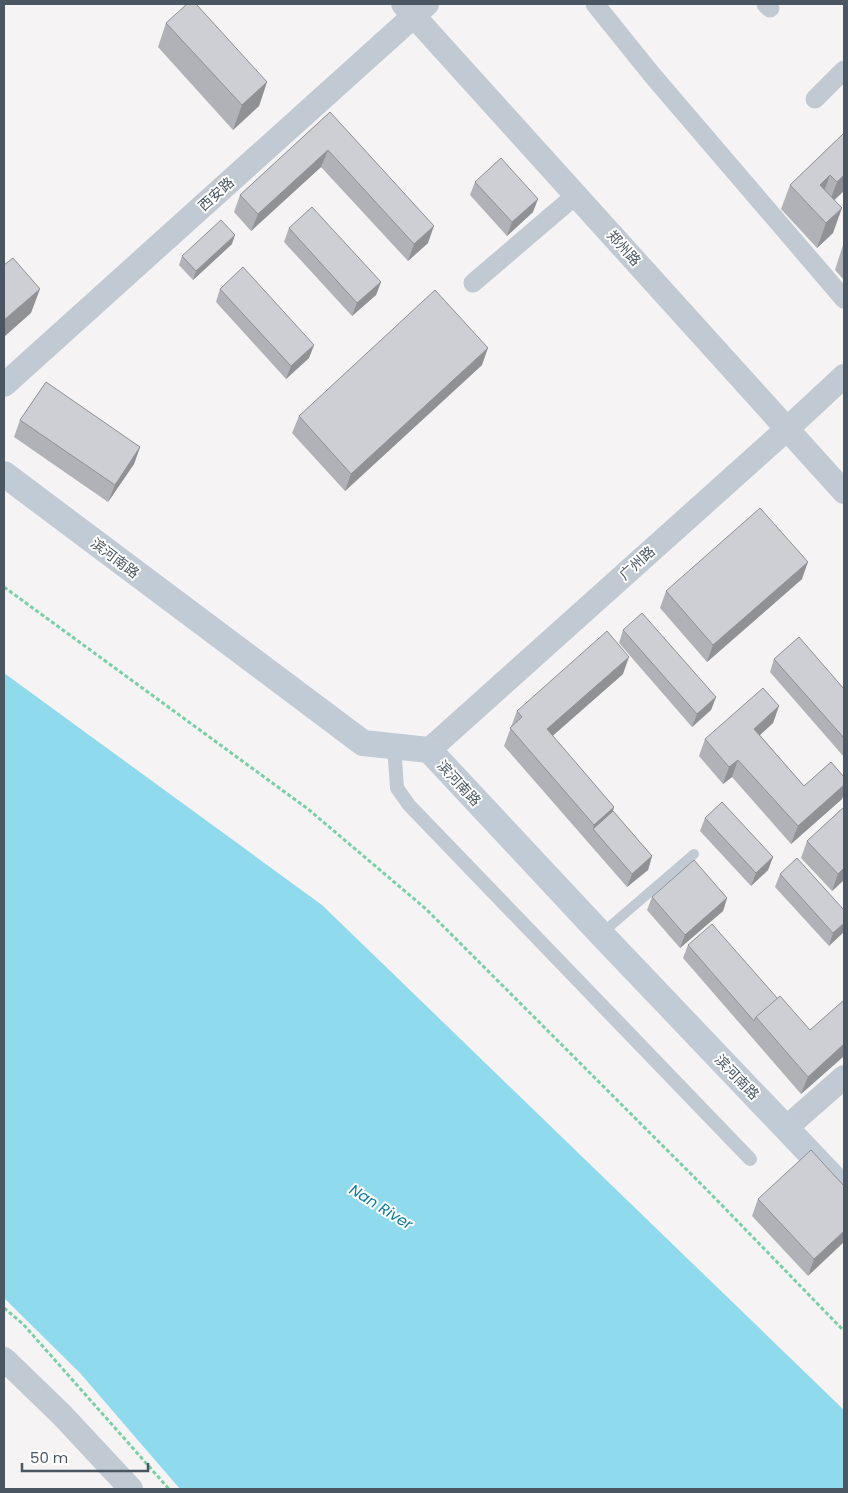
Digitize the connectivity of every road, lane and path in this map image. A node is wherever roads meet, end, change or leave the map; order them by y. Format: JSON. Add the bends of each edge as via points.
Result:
{"nodes":[{"id":1,"x":595,"y":4,"type":"edge"},
{"id":2,"x":415,"y":8,"type":"edge"},
{"id":3,"x":844,"y":70,"type":"edge"},
{"id":4,"x":815,"y":99,"type":"dead end"},
{"id":5,"x":576,"y":195,"type":"junction"},
{"id":6,"x":474,"y":283,"type":"dead end"},
{"id":7,"x":844,"y":299,"type":"edge"},
{"id":8,"x":844,"y":376,"type":"edge"},
{"id":9,"x":4,"y":385,"type":"edge"},
{"id":10,"x":788,"y":429,"type":"junction"},
{"id":11,"x":4,"y":474,"type":"edge"},
{"id":12,"x":844,"y":492,"type":"edge"},
{"id":13,"x":4,"y":587,"type":"edge"},
{"id":14,"x":394,"y":746,"type":"junction"},
{"id":15,"x":429,"y":750,"type":"junction"},
{"id":16,"x":694,"y":854,"type":"dead end"},
{"id":17,"x":600,"y":934,"type":"junction"},
{"id":18,"x":844,"y":1077,"type":"edge"},
{"id":19,"x":786,"y":1128,"type":"junction"},
{"id":20,"x":750,"y":1159,"type":"dead end"},
{"id":21,"x":844,"y":1189,"type":"edge"},
{"id":22,"x":4,"y":1308,"type":"edge"},
{"id":23,"x":844,"y":1331,"type":"edge"},
{"id":24,"x":4,"y":1358,"type":"edge"},
{"id":25,"x":131,"y":1489,"type":"edge"},
{"id":26,"x":169,"y":1489,"type":"edge"}],
"edges":[{"from":1,"to":7,"type":"street"},
{"from":2,"to":5,"type":"street","name":"郑州路"},
{"from":2,"to":9,"type":"street","name":"西安路"},
{"from":3,"to":4,"type":"street"},
{"from":5,"to":6,"type":"street"},
{"from":5,"to":10,"type":"street","name":"郑州路"},
{"from":8,"to":10,"type":"street","name":"广州路"},
{"from":10,"to":12,"type":"street","name":"郑州路"},
{"from":10,"to":15,"type":"street","name":"广州路"},
{"from":11,"to":14,"type":"main road","name":"滨河南路","via":[[363,742]]},
{"from":13,"to":23,"type":"path","via":[[308,809],[426,909]]},
{"from":14,"to":15,"type":"main road","name":"滨河南路"},
{"from":14,"to":20,"type":"street","via":[[397,788],[409,805]]},
{"from":15,"to":17,"type":"main road","name":"滨河南路"},
{"from":16,"to":17,"type":"lane"},
{"from":17,"to":19,"type":"main road","name":"滨河南路"},
{"from":18,"to":19,"type":"street"},
{"from":19,"to":21,"type":"main road","name":"滨河南路"},
{"from":22,"to":26,"type":"path","via":[[23,1324]]},
{"from":24,"to":25,"type":"street"}]}
